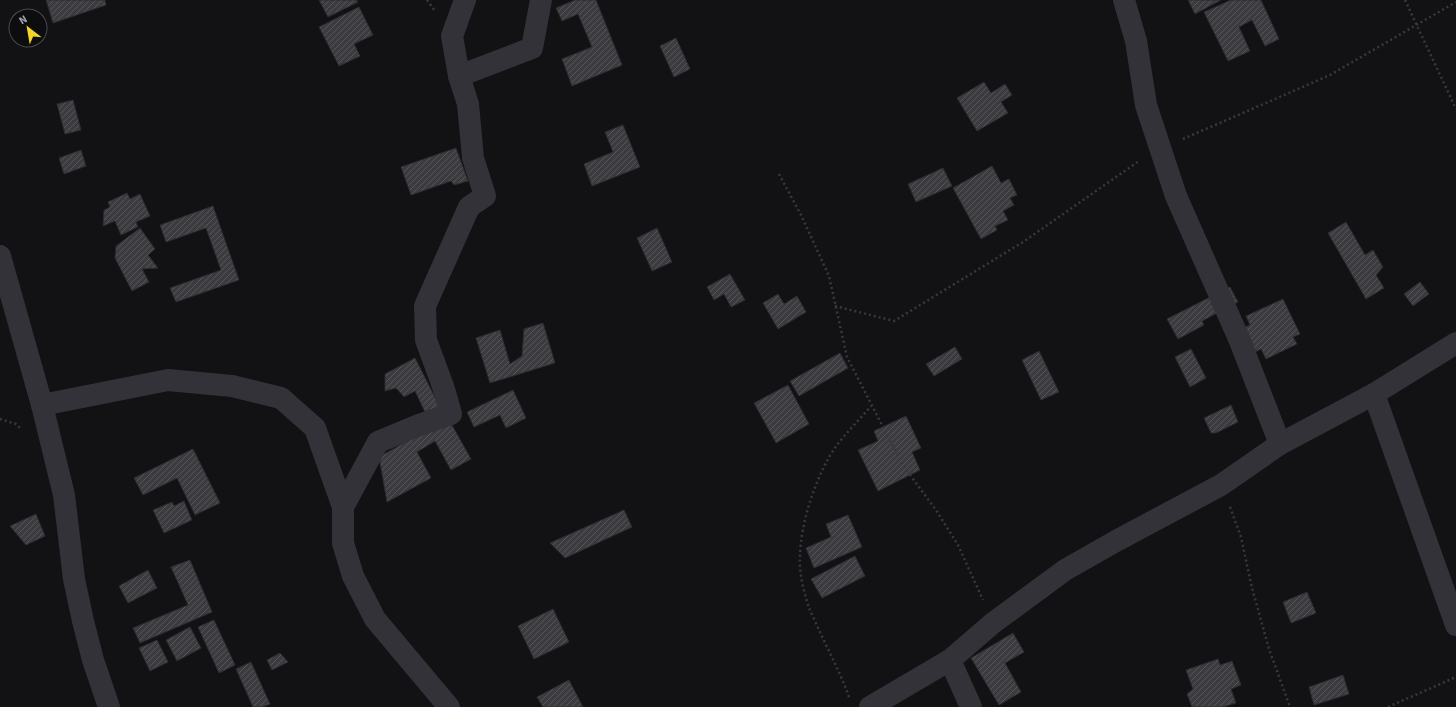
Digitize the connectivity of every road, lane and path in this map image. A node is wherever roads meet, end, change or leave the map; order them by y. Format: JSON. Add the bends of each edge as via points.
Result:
{"nodes":[{"id":1,"x":465,"y":0,"type":"edge"},
{"id":2,"x":541,"y":0,"type":"edge"},
{"id":3,"x":1124,"y":0,"type":"edge"},
{"id":4,"x":1405,"y":0,"type":"edge"},
{"id":5,"x":460,"y":76,"type":"junction"},
{"id":6,"x":1456,"y":109,"type":"edge"},
{"id":7,"x":779,"y":174,"type":"dead end"},
{"id":8,"x":0,"y":256,"type":"edge"},
{"id":9,"x":1456,"y":343,"type":"edge"},
{"id":10,"x":1374,"y":394,"type":"junction"},
{"id":11,"x":42,"y":405,"type":"junction"},
{"id":12,"x":871,"y":406,"type":"junction"},
{"id":13,"x":1280,"y":444,"type":"junction"},
{"id":14,"x":1221,"y":484,"type":"junction"},
{"id":15,"x":343,"y":507,"type":"junction"},
{"id":16,"x":994,"y":623,"type":"junction"},
{"id":17,"x":1456,"y":625,"type":"edge"},
{"id":18,"x":950,"y":660,"type":"junction"},
{"id":19,"x":1456,"y":677,"type":"edge"},
{"id":20,"x":850,"y":700,"type":"dead end"},
{"id":21,"x":109,"y":707,"type":"edge"},
{"id":22,"x":449,"y":707,"type":"edge"},
{"id":23,"x":870,"y":707,"type":"edge"},
{"id":24,"x":971,"y":707,"type":"edge"},
{"id":25,"x":1290,"y":707,"type":"edge"},
{"id":26,"x":1388,"y":707,"type":"edge"}],
"edges":[{"from":1,"to":5,"type":"street","via":[[452,36]]},
{"from":2,"to":5,"type":"street","via":[[532,48]]},
{"from":3,"to":13,"type":"street","via":[[1136,41],[1146,105],[1176,196],[1240,341]]},
{"from":4,"to":6,"type":"path"},
{"from":5,"to":15,"type":"street","via":[[468,104],[473,158],[485,196],[469,207],[425,306],[426,340],[451,414],[378,442]]},
{"from":7,"to":12,"type":"path","via":[[829,276],[847,357]]},
{"from":8,"to":11,"type":"street"},
{"from":9,"to":10,"type":"street"},
{"from":10,"to":13,"type":"street"},
{"from":10,"to":17,"type":"street"},
{"from":11,"to":15,"type":"street","via":[[168,380],[232,386],[280,398],[315,428]]},
{"from":11,"to":21,"type":"street","via":[[64,495],[74,579],[83,621]]},
{"from":12,"to":16,"type":"path","via":[[902,464],[958,545]]},
{"from":12,"to":20,"type":"path","via":[[836,446],[822,470],[806,519],[800,557],[809,609],[836,664]]},
{"from":13,"to":14,"type":"street"},
{"from":14,"to":16,"type":"street","via":[[1065,570]]},
{"from":14,"to":25,"type":"path","via":[[1241,537],[1269,649]]},
{"from":15,"to":22,"type":"street","via":[[343,543],[353,576],[375,619]]},
{"from":16,"to":18,"type":"street"},
{"from":18,"to":23,"type":"street"},
{"from":18,"to":24,"type":"street"},
{"from":19,"to":26,"type":"path"}]}
